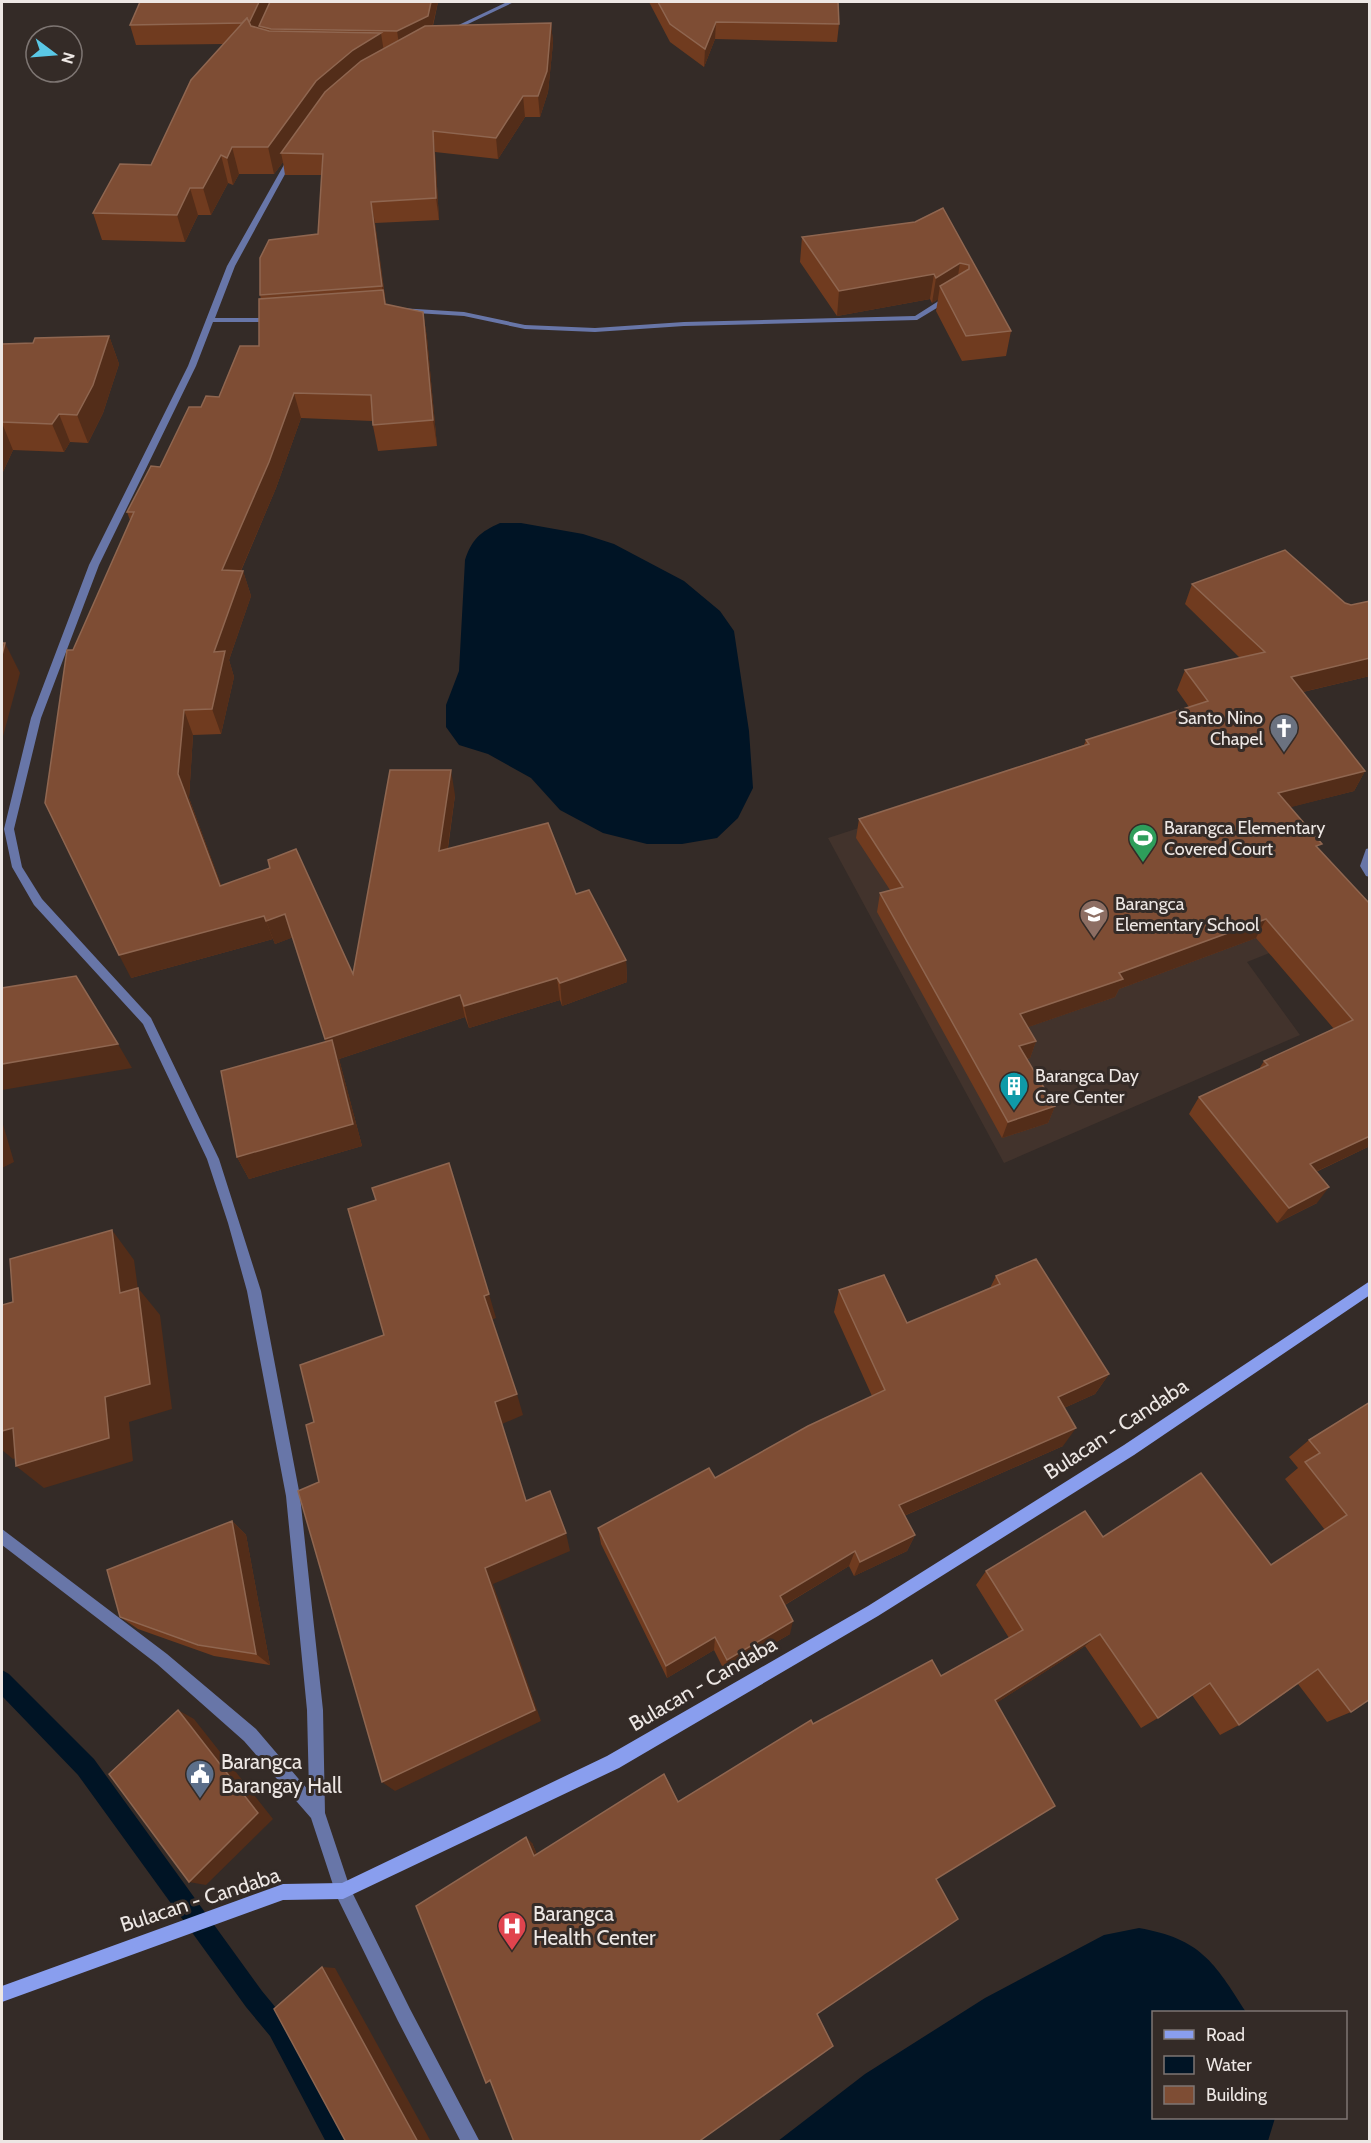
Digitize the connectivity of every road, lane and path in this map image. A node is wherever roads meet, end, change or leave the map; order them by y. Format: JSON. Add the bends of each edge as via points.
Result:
{"nodes":[{"id":1,"x":511,"y":2,"type":"edge"},
{"id":2,"x":433,"y":39,"type":"edge"},
{"id":3,"x":298,"y":146,"type":"edge"},
{"id":4,"x":960,"y":292,"type":"edge"},
{"id":5,"x":393,"y":311,"type":"edge"},
{"id":6,"x":287,"y":319,"type":"edge"},
{"id":7,"x":208,"y":320,"type":"junction"},
{"id":8,"x":1370,"y":852,"type":"edge"},
{"id":9,"x":1367,"y":870,"type":"edge"},
{"id":10,"x":1370,"y":1287,"type":"edge"},
{"id":11,"x":2,"y":1536,"type":"edge"},
{"id":12,"x":317,"y":1813,"type":"junction"},
{"id":13,"x":343,"y":1892,"type":"junction"},
{"id":14,"x":2,"y":1994,"type":"edge"},
{"id":15,"x":471,"y":2142,"type":"edge"}],
"edges":[{"from":1,"to":2,"type":"street"},
{"from":3,"to":7,"type":"street","via":[[231,266]]},
{"from":4,"to":5,"type":"street","via":[[917,318],[595,330],[525,327],[436,311]]},
{"from":6,"to":7,"type":"street"},
{"from":7,"to":12,"type":"street","via":[[192,366],[94,565],[36,718],[9,829],[17,867],[38,902],[147,1021],[213,1159],[234,1223],[254,1291],[293,1496],[315,1710]]},
{"from":8,"to":9,"type":"street"},
{"from":10,"to":13,"type":"main road","name":"Bulacan - Candaba","via":[[1129,1450],[873,1611],[613,1762]]},
{"from":11,"to":12,"type":"street","via":[[162,1659],[250,1735]]},
{"from":12,"to":13,"type":"street"},
{"from":13,"to":14,"type":"main road","name":"Bulacan - Candaba","via":[[283,1892]]},
{"from":13,"to":15,"type":"street"}]}
